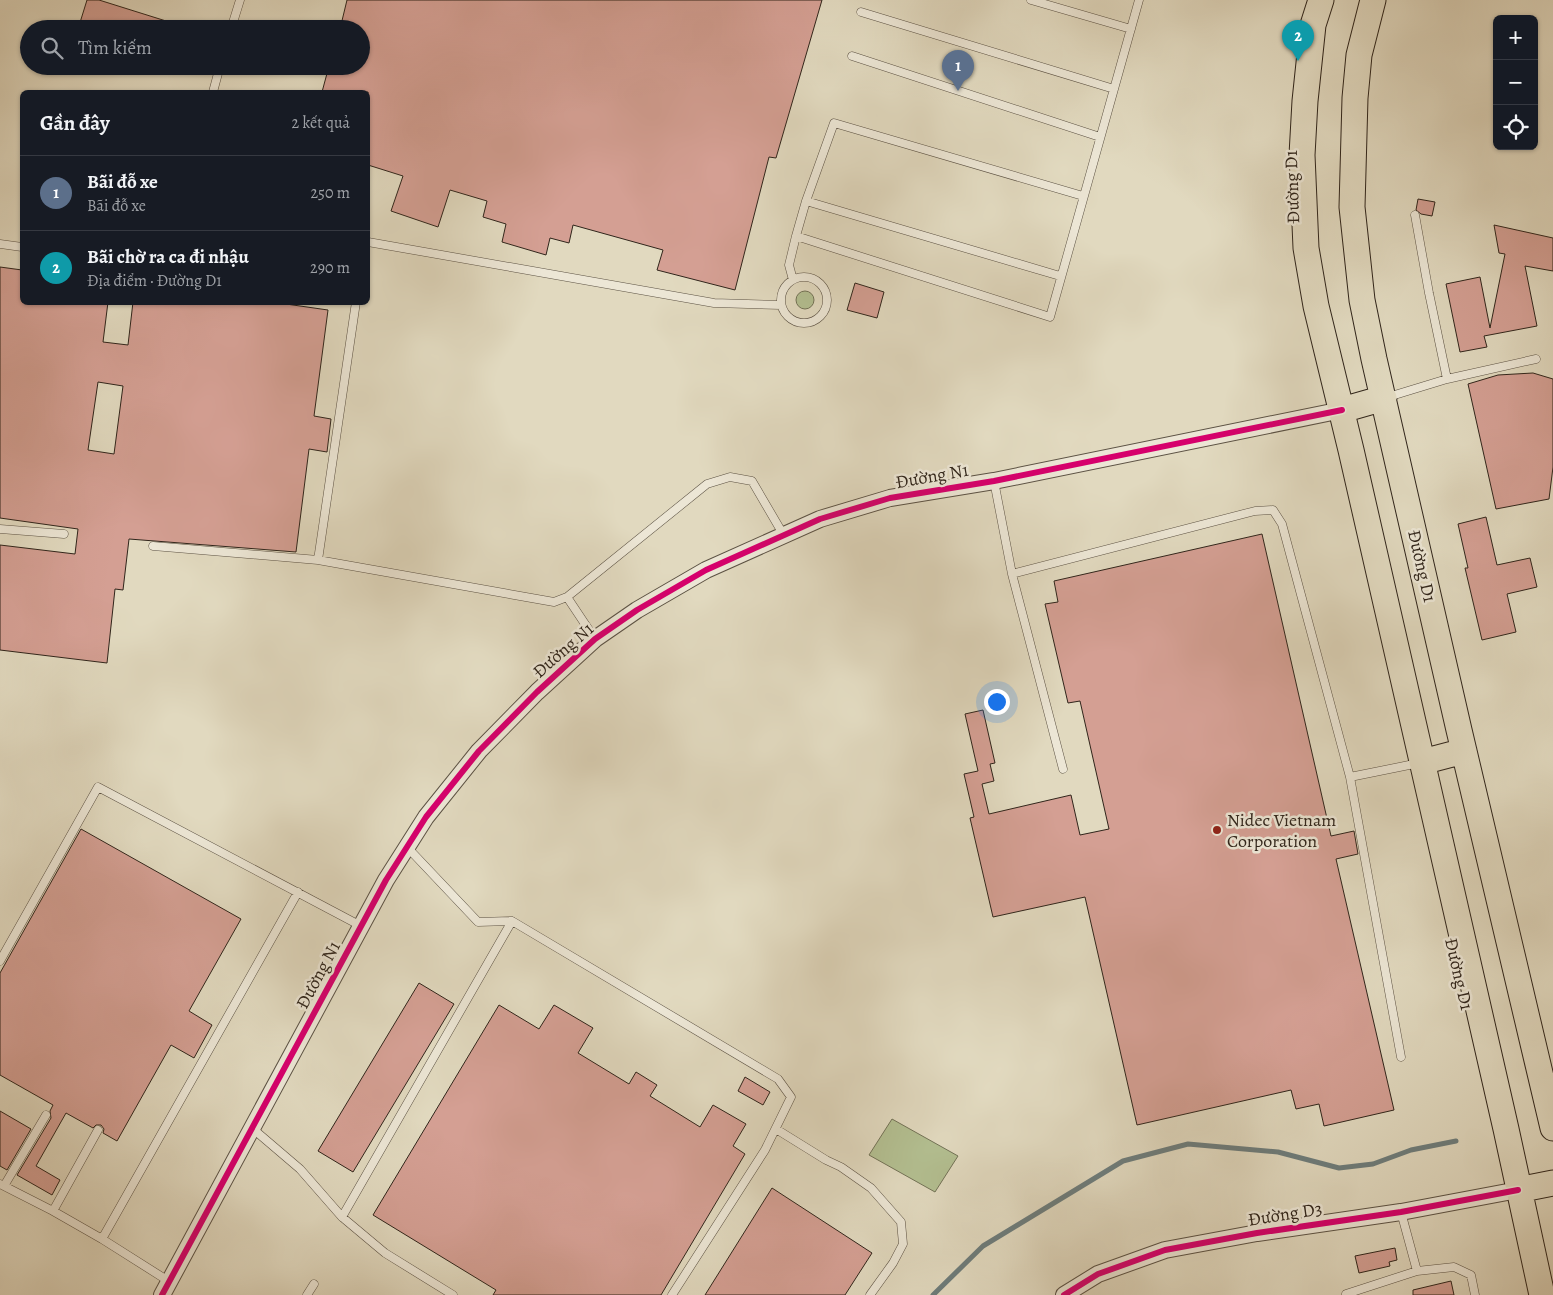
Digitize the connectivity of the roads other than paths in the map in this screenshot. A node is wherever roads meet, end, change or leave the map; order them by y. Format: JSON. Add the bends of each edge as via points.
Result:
{"nodes":[{"id":1,"x":240,"y":0,"type":"edge"},
{"id":2,"x":1031,"y":0,"type":"edge"},
{"id":3,"x":1139,"y":0,"type":"edge"},
{"id":4,"x":1321,"y":0,"type":"edge"},
{"id":5,"x":1373,"y":0,"type":"edge"},
{"id":6,"x":1384,"y":0,"type":"edge"},
{"id":7,"x":861,"y":12,"type":"dead end"},
{"id":8,"x":234,"y":20,"type":"edge"},
{"id":9,"x":1131,"y":29,"type":"junction"},
{"id":10,"x":852,"y":56,"type":"dead end"},
{"id":11,"x":218,"y":75,"type":"edge"},
{"id":12,"x":1114,"y":89,"type":"junction"},
{"id":13,"x":214,"y":90,"type":"edge"},
{"id":14,"x":1355,"y":98,"type":"junction"},
{"id":15,"x":1100,"y":137,"type":"junction"},
{"id":16,"x":1083,"y":196,"type":"junction"},
{"id":17,"x":806,"y":201,"type":"junction"},
{"id":18,"x":1415,"y":215,"type":"dead end"},
{"id":19,"x":796,"y":236,"type":"junction"},
{"id":20,"x":370,"y":242,"type":"edge"},
{"id":21,"x":0,"y":244,"type":"edge"},
{"id":22,"x":20,"y":247,"type":"edge"},
{"id":23,"x":1060,"y":276,"type":"junction"},
{"id":24,"x":793,"y":280,"type":"junction"},
{"id":25,"x":356,"y":305,"type":"edge"},
{"id":26,"x":782,"y":305,"type":"junction"},
{"id":27,"x":1536,"y":359,"type":"dead end"},
{"id":28,"x":1447,"y":379,"type":"junction"},
{"id":29,"x":1384,"y":398,"type":"junction"},
{"id":30,"x":1342,"y":410,"type":"junction"},
{"id":31,"x":994,"y":481,"type":"junction"},
{"id":32,"x":0,"y":528,"type":"edge"},
{"id":33,"x":64,"y":534,"type":"dead end"},
{"id":34,"x":783,"y":534,"type":"junction"},
{"id":35,"x":153,"y":546,"type":"dead end"},
{"id":36,"x":318,"y":560,"type":"junction"},
{"id":37,"x":1012,"y":574,"type":"junction"},
{"id":38,"x":567,"y":597,"type":"junction"},
{"id":39,"x":596,"y":639,"type":"junction"},
{"id":40,"x":1464,"y":752,"type":"junction"},
{"id":41,"x":1422,"y":762,"type":"junction"},
{"id":42,"x":1063,"y":769,"type":"dead end"},
{"id":43,"x":1350,"y":777,"type":"junction"},
{"id":44,"x":407,"y":847,"type":"junction"},
{"id":45,"x":298,"y":892,"type":"junction"},
{"id":46,"x":512,"y":921,"type":"junction"},
{"id":47,"x":361,"y":926,"type":"junction"},
{"id":48,"x":0,"y":961,"type":"edge"},
{"id":49,"x":1401,"y":1057,"type":"dead end"},
{"id":50,"x":46,"y":1115,"type":"dead end"},
{"id":51,"x":252,"y":1128,"type":"junction"},
{"id":52,"x":1553,"y":1128,"type":"edge"},
{"id":53,"x":776,"y":1129,"type":"junction"},
{"id":54,"x":98,"y":1130,"type":"dead end"},
{"id":55,"x":1553,"y":1183,"type":"edge"},
{"id":56,"x":2,"y":1185,"type":"edge"},
{"id":57,"x":1518,"y":1190,"type":"junction"},
{"id":58,"x":53,"y":1212,"type":"junction"},
{"id":59,"x":1401,"y":1212,"type":"junction"},
{"id":60,"x":342,"y":1217,"type":"junction"},
{"id":61,"x":102,"y":1239,"type":"junction"},
{"id":62,"x":1536,"y":1268,"type":"junction"},
{"id":63,"x":1417,"y":1271,"type":"junction"},
{"id":64,"x":314,"y":1284,"type":"dead end"},
{"id":65,"x":166,"y":1288,"type":"edge"},
{"id":66,"x":1346,"y":1294,"type":"edge"},
{"id":67,"x":307,"y":1295,"type":"edge"},
{"id":68,"x":453,"y":1295,"type":"edge"},
{"id":69,"x":672,"y":1295,"type":"edge"},
{"id":70,"x":870,"y":1295,"type":"edge"},
{"id":71,"x":1064,"y":1295,"type":"edge"},
{"id":72,"x":1475,"y":1295,"type":"edge"},
{"id":73,"x":1533,"y":1295,"type":"edge"},
{"id":74,"x":1542,"y":1295,"type":"edge"}],
"edges":[{"from":1,"to":8,"type":"lane"},
{"from":2,"to":9,"type":"lane"},
{"from":3,"to":9,"type":"lane"},
{"from":4,"to":30,"type":"main road","name":"Đường D1","via":[[1313,25],[1304,101],[1302,155],[1306,248],[1316,306]]},
{"from":5,"to":14,"type":"main road","name":"Đường D1","via":[[1359,56]]},
{"from":6,"to":14,"type":"main road","via":[[1368,82]]},
{"from":7,"to":12,"type":"lane"},
{"from":9,"to":12,"type":"lane"},
{"from":10,"to":15,"type":"lane"},
{"from":11,"to":13,"type":"lane"},
{"from":12,"to":15,"type":"lane"},
{"from":14,"to":29,"type":"main road","name":"Đường D1","via":[[1352,206],[1362,300]]},
{"from":15,"to":16,"type":"lane"},
{"from":16,"to":17,"type":"lane","via":[[834,123]]},
{"from":16,"to":23,"type":"lane"},
{"from":17,"to":19,"type":"lane"},
{"from":17,"to":23,"type":"lane"},
{"from":18,"to":28,"type":"lane"},
{"from":19,"to":23,"type":"lane","via":[[1050,317]]},
{"from":19,"to":24,"type":"lane","via":[[789,265]]},
{"from":20,"to":26,"type":"lane","via":[[714,304]]},
{"from":21,"to":22,"type":"lane"},
{"from":24,"to":26,"type":"lane","via":[[783,290]]},
{"from":24,"to":26,"type":"lane","via":[[807,277],[820,283],[828,296],[826,310],[816,321],[802,324],[788,318]]},
{"from":25,"to":36,"type":"lane"},
{"from":27,"to":28,"type":"lane"},
{"from":28,"to":29,"type":"lane"},
{"from":29,"to":30,"type":"main road"},
{"from":29,"to":40,"type":"main road","name":"Đường D1"},
{"from":30,"to":31,"type":"street","name":"Đường N1"},
{"from":30,"to":41,"type":"main road","name":"Đường D1"},
{"from":31,"to":34,"type":"street","name":"Đường N1","via":[[890,498]]},
{"from":31,"to":37,"type":"lane"},
{"from":32,"to":33,"type":"lane"},
{"from":34,"to":38,"type":"lane","via":[[752,481],[730,477],[707,484]]},
{"from":34,"to":39,"type":"street","name":"Đường N1","via":[[706,570],[637,610]]},
{"from":35,"to":36,"type":"lane"},
{"from":36,"to":38,"type":"lane","via":[[554,602]]},
{"from":37,"to":42,"type":"lane"},
{"from":37,"to":43,"type":"lane","via":[[1255,511],[1273,510],[1282,524]]},
{"from":38,"to":39,"type":"lane"},
{"from":39,"to":44,"type":"street","name":"Đường N1","via":[[537,692],[479,751],[426,817]]},
{"from":40,"to":41,"type":"main road"},
{"from":40,"to":52,"type":"main road","name":"Đường D1"},
{"from":41,"to":43,"type":"lane"},
{"from":41,"to":57,"type":"main road","name":"Đường D1","via":[[1434,816],[1428,842],[1487,1093],[1506,1129]]},
{"from":43,"to":49,"type":"lane"},
{"from":44,"to":46,"type":"lane","via":[[478,922]]},
{"from":44,"to":47,"type":"street","name":"Đường N1"},
{"from":45,"to":47,"type":"lane"},
{"from":45,"to":48,"type":"lane","via":[[98,787]]},
{"from":45,"to":61,"type":"lane"},
{"from":46,"to":53,"type":"lane","via":[[778,1079],[791,1097]]},
{"from":46,"to":60,"type":"lane"},
{"from":47,"to":51,"type":"street","name":"Đường N1"},
{"from":50,"to":56,"type":"lane"},
{"from":51,"to":60,"type":"lane","via":[[300,1169]]},
{"from":51,"to":65,"type":"street","name":"Đường N1"},
{"from":53,"to":69,"type":"lane"},
{"from":53,"to":70,"type":"lane","via":[[871,1188],[901,1222],[903,1244]]},
{"from":54,"to":58,"type":"lane"},
{"from":55,"to":57,"type":"main road"},
{"from":56,"to":58,"type":"lane"},
{"from":57,"to":59,"type":"street","name":"Đường D3"},
{"from":57,"to":62,"type":"main road","name":"Đường D1"},
{"from":58,"to":61,"type":"lane"},
{"from":59,"to":63,"type":"lane"},
{"from":59,"to":71,"type":"street","name":"Đường D3","via":[[1165,1250],[1098,1274]]},
{"from":60,"to":68,"type":"lane","via":[[385,1253]]},
{"from":61,"to":65,"type":"lane"},
{"from":62,"to":73,"type":"main road","name":"Đường D1"},
{"from":62,"to":74,"type":"main road","name":"Đường D1"},
{"from":63,"to":66,"type":"lane"},
{"from":63,"to":72,"type":"lane","via":[[1454,1267],[1471,1276]]},
{"from":64,"to":67,"type":"lane"}]}
